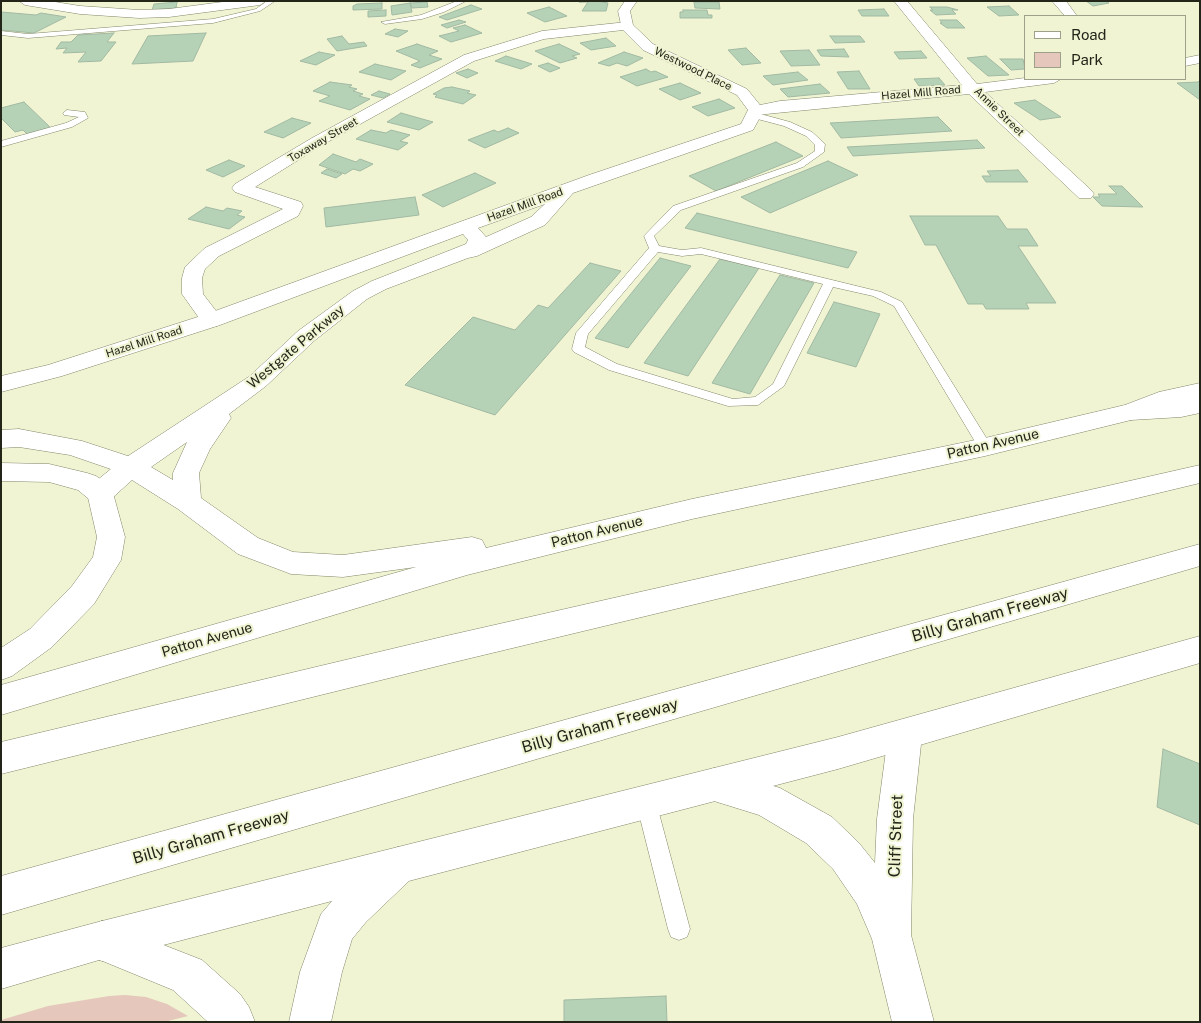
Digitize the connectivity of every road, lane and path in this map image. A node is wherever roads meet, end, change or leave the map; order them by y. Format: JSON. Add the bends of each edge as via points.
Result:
{"nodes":[{"id":1,"x":24,"y":1,"type":"edge"},
{"id":2,"x":157,"y":1,"type":"edge"},
{"id":3,"x":260,"y":1,"type":"edge"},
{"id":4,"x":272,"y":1,"type":"edge"},
{"id":5,"x":463,"y":1,"type":"edge"},
{"id":6,"x":631,"y":1,"type":"edge"},
{"id":7,"x":900,"y":1,"type":"edge"},
{"id":8,"x":1058,"y":1,"type":"edge"},
{"id":9,"x":107,"y":13,"type":"junction"},
{"id":10,"x":1070,"y":15,"type":"edge"},
{"id":11,"x":385,"y":22,"type":"dead end"},
{"id":12,"x":627,"y":26,"type":"junction"},
{"id":13,"x":1,"y":33,"type":"edge"},
{"id":14,"x":1197,"y":52,"type":"edge"},
{"id":15,"x":1186,"y":61,"type":"edge"},
{"id":16,"x":1046,"y":80,"type":"edge"},
{"id":17,"x":973,"y":89,"type":"junction"},
{"id":18,"x":67,"y":113,"type":"dead end"},
{"id":19,"x":754,"y":113,"type":"junction"},
{"id":20,"x":1,"y":144,"type":"edge"},
{"id":21,"x":569,"y":189,"type":"junction"},
{"id":22,"x":1085,"y":194,"type":"dead end"},
{"id":23,"x":466,"y":227,"type":"junction"},
{"id":24,"x":655,"y":248,"type":"junction"},
{"id":25,"x":470,"y":252,"type":"junction"},
{"id":26,"x":830,"y":282,"type":"junction"},
{"id":27,"x":212,"y":320,"type":"junction"},
{"id":28,"x":1,"y":384,"type":"edge"},
{"id":29,"x":1200,"y":391,"type":"edge"},
{"id":30,"x":233,"y":400,"type":"junction"},
{"id":31,"x":1200,"y":405,"type":"edge"},
{"id":32,"x":1131,"y":412,"type":"junction"},
{"id":33,"x":1,"y":439,"type":"edge"},
{"id":34,"x":985,"y":447,"type":"junction"},
{"id":35,"x":131,"y":467,"type":"junction"},
{"id":36,"x":1,"y":472,"type":"edge"},
{"id":37,"x":1200,"y":474,"type":"edge"},
{"id":38,"x":100,"y":493,"type":"junction"},
{"id":39,"x":188,"y":502,"type":"junction"},
{"id":40,"x":546,"y":545,"type":"junction"},
{"id":41,"x":1200,"y":555,"type":"edge"},
{"id":42,"x":1200,"y":648,"type":"edge"},
{"id":43,"x":1,"y":666,"type":"edge"},
{"id":44,"x":1,"y":700,"type":"edge"},
{"id":45,"x":905,"y":735,"type":"junction"},
{"id":46,"x":1,"y":758,"type":"edge"},
{"id":47,"x":714,"y":786,"type":"junction"},
{"id":48,"x":646,"y":802,"type":"junction"},
{"id":49,"x":398,"y":866,"type":"junction"},
{"id":50,"x":1,"y":896,"type":"edge"},
{"id":51,"x":679,"y":929,"type":"dead end"},
{"id":52,"x":892,"y":938,"type":"junction"},
{"id":53,"x":102,"y":941,"type":"junction"},
{"id":54,"x":1,"y":969,"type":"edge"},
{"id":55,"x":234,"y":1022,"type":"edge"},
{"id":56,"x":310,"y":1022,"type":"edge"},
{"id":57,"x":914,"y":1022,"type":"edge"}],
"edges":[{"from":1,"to":9,"type":"main road"},
{"from":2,"to":9,"type":"main road"},
{"from":3,"to":9,"type":"main road","via":[[169,12]]},
{"from":4,"to":13,"type":"lane","via":[[258,10],[213,21],[28,36]]},
{"from":5,"to":11,"type":"lane","via":[[422,17]]},
{"from":6,"to":12,"type":"main road","via":[[624,11]]},
{"from":7,"to":17,"type":"main road","name":"Annie Street"},
{"from":8,"to":10,"type":"main road","via":[[1066,6]]},
{"from":12,"to":19,"type":"main road","name":"Westwood Place","via":[[648,47],[742,92]]},
{"from":12,"to":27,"type":"main road","name":"Toxaway Street","via":[[542,35],[468,58],[318,141],[241,188],[294,206],[291,212],[212,252],[195,267],[193,294]]},
{"from":14,"to":15,"type":"main road"},
{"from":16,"to":17,"type":"main road","name":"Hazel Mill Road"},
{"from":17,"to":19,"type":"main road","name":"Hazel Mill Road","via":[[780,106]]},
{"from":17,"to":22,"type":"main road","name":"Annie Street"},
{"from":18,"to":20,"type":"lane","via":[[82,114],[84,118]]},
{"from":19,"to":21,"type":"main road","name":"Hazel Mill Road","via":[[747,127]]},
{"from":19,"to":24,"type":"lane","via":[[809,134],[820,144],[819,152],[800,165],[677,208],[650,236]]},
{"from":21,"to":23,"type":"main road","name":"Hazel Mill Road"},
{"from":21,"to":25,"type":"main road","name":"Westgate Parkway","via":[[538,221]]},
{"from":23,"to":25,"type":"main road","via":[[478,239]]},
{"from":23,"to":27,"type":"main road","name":"Hazel Mill Road"},
{"from":24,"to":26,"type":"lane","via":[[682,253],[700,251]]},
{"from":24,"to":26,"type":"lane","via":[[582,333],[578,349],[613,367],[733,403],[758,401],[778,386]]},
{"from":25,"to":30,"type":"main road","name":"Westgate Parkway","via":[[360,295],[320,324]]},
{"from":26,"to":34,"type":"lane","via":[[877,294],[898,304]]},
{"from":27,"to":28,"type":"main road","name":"Hazel Mill Road","via":[[80,363]]},
{"from":29,"to":32,"type":"main road","name":"Patton Avenue","via":[[1168,398]]},
{"from":30,"to":35,"type":"main road","name":"Westgate Parkway"},
{"from":30,"to":39,"type":"main road","via":[[198,446],[186,473]]},
{"from":31,"to":32,"type":"main road"},
{"from":32,"to":34,"type":"main road","name":"Patton Avenue"},
{"from":33,"to":35,"type":"main road","via":[[19,438],[73,447]]},
{"from":34,"to":40,"type":"main road","name":"Patton Avenue","via":[[692,509]]},
{"from":35,"to":38,"type":"main road","name":"Westgate Parkway"},
{"from":35,"to":39,"type":"main road"},
{"from":36,"to":38,"type":"main road","via":[[49,473],[87,483]]},
{"from":37,"to":46,"type":"main road"},
{"from":38,"to":43,"type":"main road","via":[[111,537],[107,560],[83,596],[41,638]]},
{"from":39,"to":40,"type":"main road","via":[[248,546],[291,563],[343,566],[465,548]]},
{"from":40,"to":44,"type":"main road","name":"Patton Avenue","via":[[467,564]]},
{"from":41,"to":50,"type":"main road","name":"Billy Graham Freeway"},
{"from":42,"to":45,"type":"main road"},
{"from":45,"to":47,"type":"main road"},
{"from":45,"to":52,"type":"main road","name":"Cliff Street","via":[[895,819]]},
{"from":47,"to":48,"type":"main road"},
{"from":47,"to":52,"type":"main road","name":"Cliff Street","via":[[767,800],[819,830],[846,856],[871,890]]},
{"from":48,"to":49,"type":"main road"},
{"from":48,"to":51,"type":"lane"},
{"from":49,"to":53,"type":"main road"},
{"from":49,"to":56,"type":"main road","via":[[335,928]]},
{"from":52,"to":57,"type":"main road","name":"Cliff Street"},
{"from":53,"to":54,"type":"main road"},
{"from":53,"to":55,"type":"main road","via":[[187,975],[226,1009]]}]}
